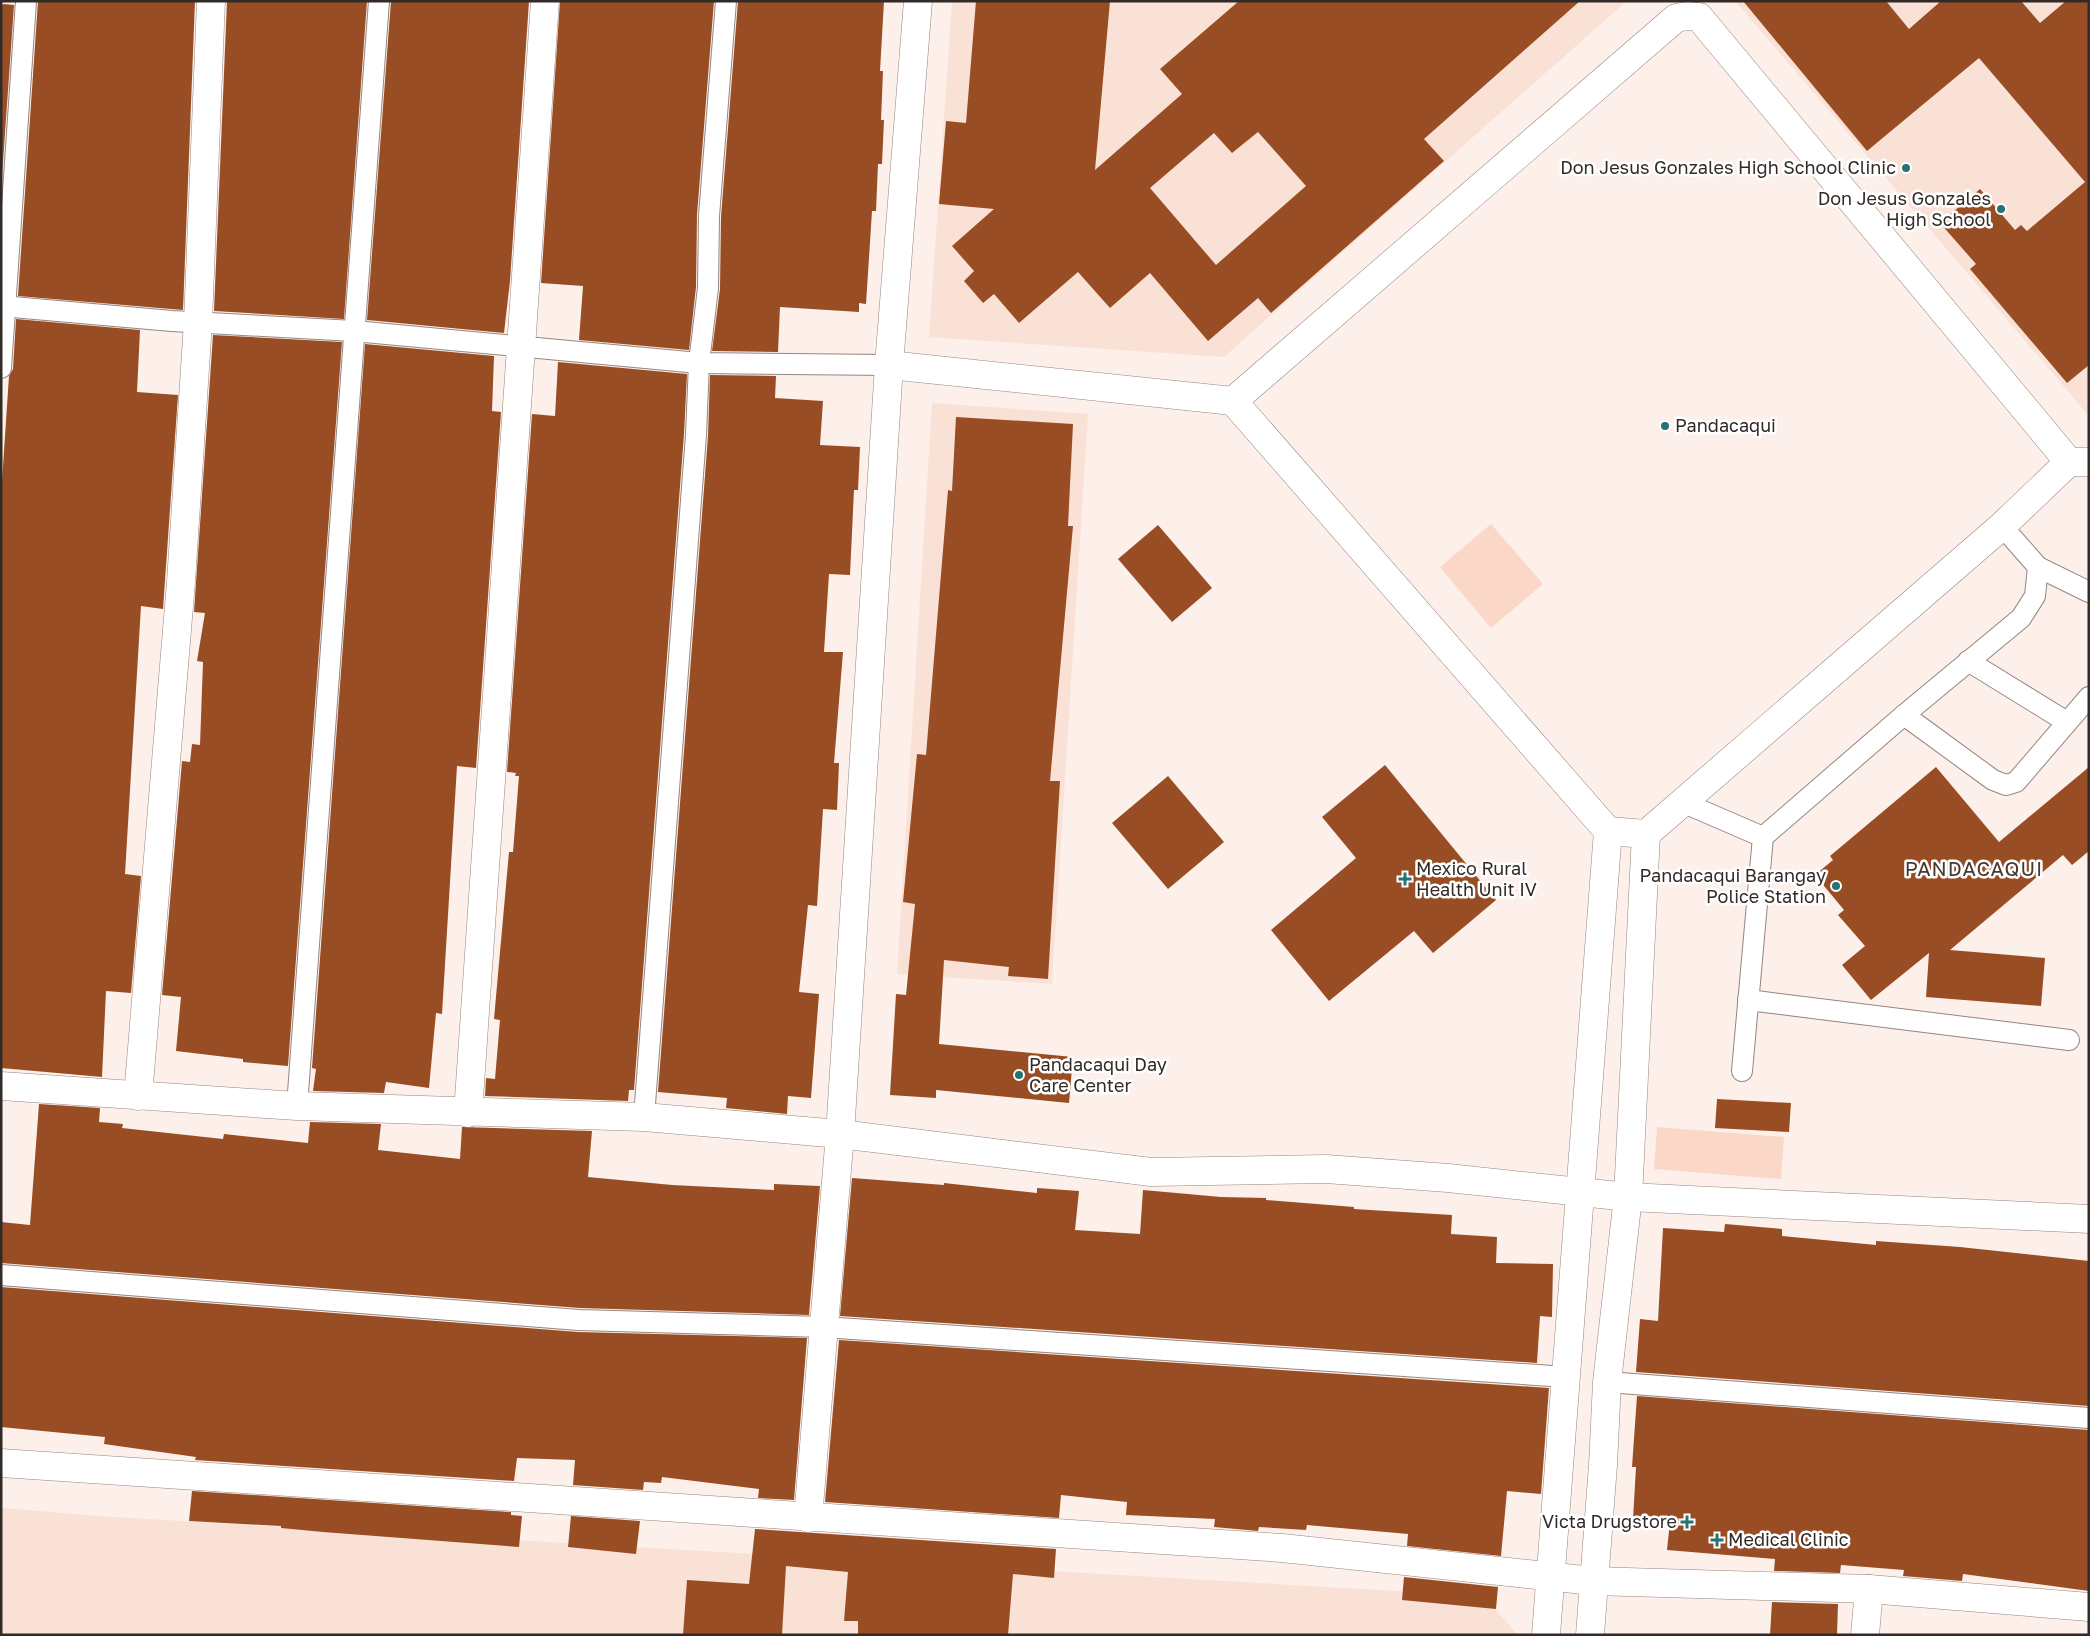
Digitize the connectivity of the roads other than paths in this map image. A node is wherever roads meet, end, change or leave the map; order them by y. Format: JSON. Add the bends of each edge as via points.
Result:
{"nodes":[{"id":1,"x":26,"y":1,"type":"edge"},
{"id":2,"x":211,"y":1,"type":"edge"},
{"id":3,"x":379,"y":1,"type":"edge"},
{"id":4,"x":545,"y":1,"type":"edge"},
{"id":5,"x":726,"y":1,"type":"edge"},
{"id":6,"x":918,"y":1,"type":"edge"},
{"id":7,"x":1688,"y":9,"type":"edge"},
{"id":8,"x":3,"y":306,"type":"edge"},
{"id":9,"x":198,"y":322,"type":"junction"},
{"id":10,"x":354,"y":331,"type":"junction"},
{"id":11,"x":521,"y":345,"type":"junction"},
{"id":12,"x":699,"y":363,"type":"junction"},
{"id":13,"x":889,"y":365,"type":"junction"},
{"id":14,"x":1,"y":368,"type":"edge"},
{"id":15,"x":1234,"y":401,"type":"junction"},
{"id":16,"x":2079,"y":462,"type":"edge"},
{"id":17,"x":2002,"y":526,"type":"junction"},
{"id":18,"x":2038,"y":567,"type":"junction"},
{"id":19,"x":2089,"y":592,"type":"edge"},
{"id":20,"x":1968,"y":661,"type":"junction"},
{"id":21,"x":2089,"y":698,"type":"edge"},
{"id":22,"x":1904,"y":715,"type":"junction"},
{"id":23,"x":2067,"y":722,"type":"junction"},
{"id":24,"x":1682,"y":802,"type":"junction"},
{"id":25,"x":1608,"y":831,"type":"junction"},
{"id":26,"x":1646,"y":834,"type":"junction"},
{"id":27,"x":1763,"y":837,"type":"junction"},
{"id":28,"x":1748,"y":1000,"type":"junction"},
{"id":29,"x":2069,"y":1040,"type":"dead end"},
{"id":30,"x":1742,"y":1071,"type":"dead end"},
{"id":31,"x":1,"y":1086,"type":"edge"},
{"id":32,"x":138,"y":1096,"type":"junction"},
{"id":33,"x":297,"y":1106,"type":"junction"},
{"id":34,"x":468,"y":1113,"type":"junction"},
{"id":35,"x":644,"y":1117,"type":"junction"},
{"id":36,"x":840,"y":1134,"type":"junction"},
{"id":37,"x":1581,"y":1190,"type":"junction"},
{"id":38,"x":1628,"y":1197,"type":"junction"},
{"id":39,"x":2089,"y":1220,"type":"edge"},
{"id":40,"x":1,"y":1275,"type":"edge"},
{"id":41,"x":823,"y":1327,"type":"junction"},
{"id":42,"x":1567,"y":1377,"type":"junction"},
{"id":43,"x":1607,"y":1382,"type":"junction"},
{"id":44,"x":2089,"y":1418,"type":"edge"},
{"id":45,"x":1,"y":1463,"type":"edge"},
{"id":46,"x":808,"y":1518,"type":"junction"},
{"id":47,"x":1550,"y":1577,"type":"junction"},
{"id":48,"x":1593,"y":1582,"type":"junction"},
{"id":49,"x":1869,"y":1589,"type":"junction"},
{"id":50,"x":2089,"y":1606,"type":"edge"},
{"id":51,"x":1546,"y":1635,"type":"edge"},
{"id":52,"x":1590,"y":1635,"type":"edge"},
{"id":53,"x":1865,"y":1635,"type":"edge"}],
"edges":[{"from":1,"to":8,"type":"lane"},
{"from":2,"to":9,"type":"street"},
{"from":3,"to":10,"type":"lane"},
{"from":4,"to":11,"type":"street"},
{"from":5,"to":12,"type":"lane","via":[[709,216],[708,288]]},
{"from":6,"to":13,"type":"street"},
{"from":7,"to":15,"type":"street"},
{"from":7,"to":16,"type":"street"},
{"from":8,"to":9,"type":"lane"},
{"from":8,"to":14,"type":"lane"},
{"from":9,"to":10,"type":"lane"},
{"from":9,"to":32,"type":"street","via":[[172,704]]},
{"from":10,"to":11,"type":"lane"},
{"from":10,"to":33,"type":"lane"},
{"from":11,"to":12,"type":"lane"},
{"from":11,"to":34,"type":"street"},
{"from":12,"to":13,"type":"lane"},
{"from":12,"to":35,"type":"lane"},
{"from":13,"to":15,"type":"street"},
{"from":13,"to":36,"type":"street"},
{"from":15,"to":25,"type":"street"},
{"from":16,"to":17,"type":"street"},
{"from":17,"to":18,"type":"lane"},
{"from":17,"to":24,"type":"street"},
{"from":18,"to":19,"type":"lane"},
{"from":18,"to":20,"type":"lane","via":[[2035,596],[2022,618]]},
{"from":20,"to":22,"type":"lane"},
{"from":20,"to":23,"type":"lane"},
{"from":21,"to":23,"type":"lane"},
{"from":22,"to":23,"type":"lane","via":[[1993,780],[2006,785],[2016,782]]},
{"from":22,"to":27,"type":"lane"},
{"from":24,"to":26,"type":"street"},
{"from":24,"to":27,"type":"lane"},
{"from":25,"to":26,"type":"street"},
{"from":25,"to":37,"type":"street"},
{"from":26,"to":38,"type":"street"},
{"from":27,"to":28,"type":"lane"},
{"from":28,"to":29,"type":"lane"},
{"from":28,"to":30,"type":"lane"},
{"from":31,"to":32,"type":"street"},
{"from":32,"to":33,"type":"street"},
{"from":33,"to":34,"type":"street"},
{"from":34,"to":35,"type":"street"},
{"from":35,"to":36,"type":"street"},
{"from":36,"to":37,"type":"street","via":[[1150,1172],[1326,1169]]},
{"from":36,"to":41,"type":"street"},
{"from":37,"to":38,"type":"street"},
{"from":37,"to":42,"type":"street"},
{"from":38,"to":39,"type":"street"},
{"from":38,"to":43,"type":"street"},
{"from":40,"to":41,"type":"lane","via":[[579,1320]]},
{"from":41,"to":42,"type":"lane"},
{"from":41,"to":46,"type":"street"},
{"from":42,"to":47,"type":"street"},
{"from":43,"to":44,"type":"lane"},
{"from":43,"to":48,"type":"street"},
{"from":45,"to":46,"type":"street"},
{"from":46,"to":47,"type":"street","via":[[1282,1548]]},
{"from":47,"to":48,"type":"street"},
{"from":47,"to":51,"type":"street"},
{"from":48,"to":49,"type":"street"},
{"from":48,"to":52,"type":"street"},
{"from":49,"to":50,"type":"street"},
{"from":49,"to":53,"type":"street"}]}
